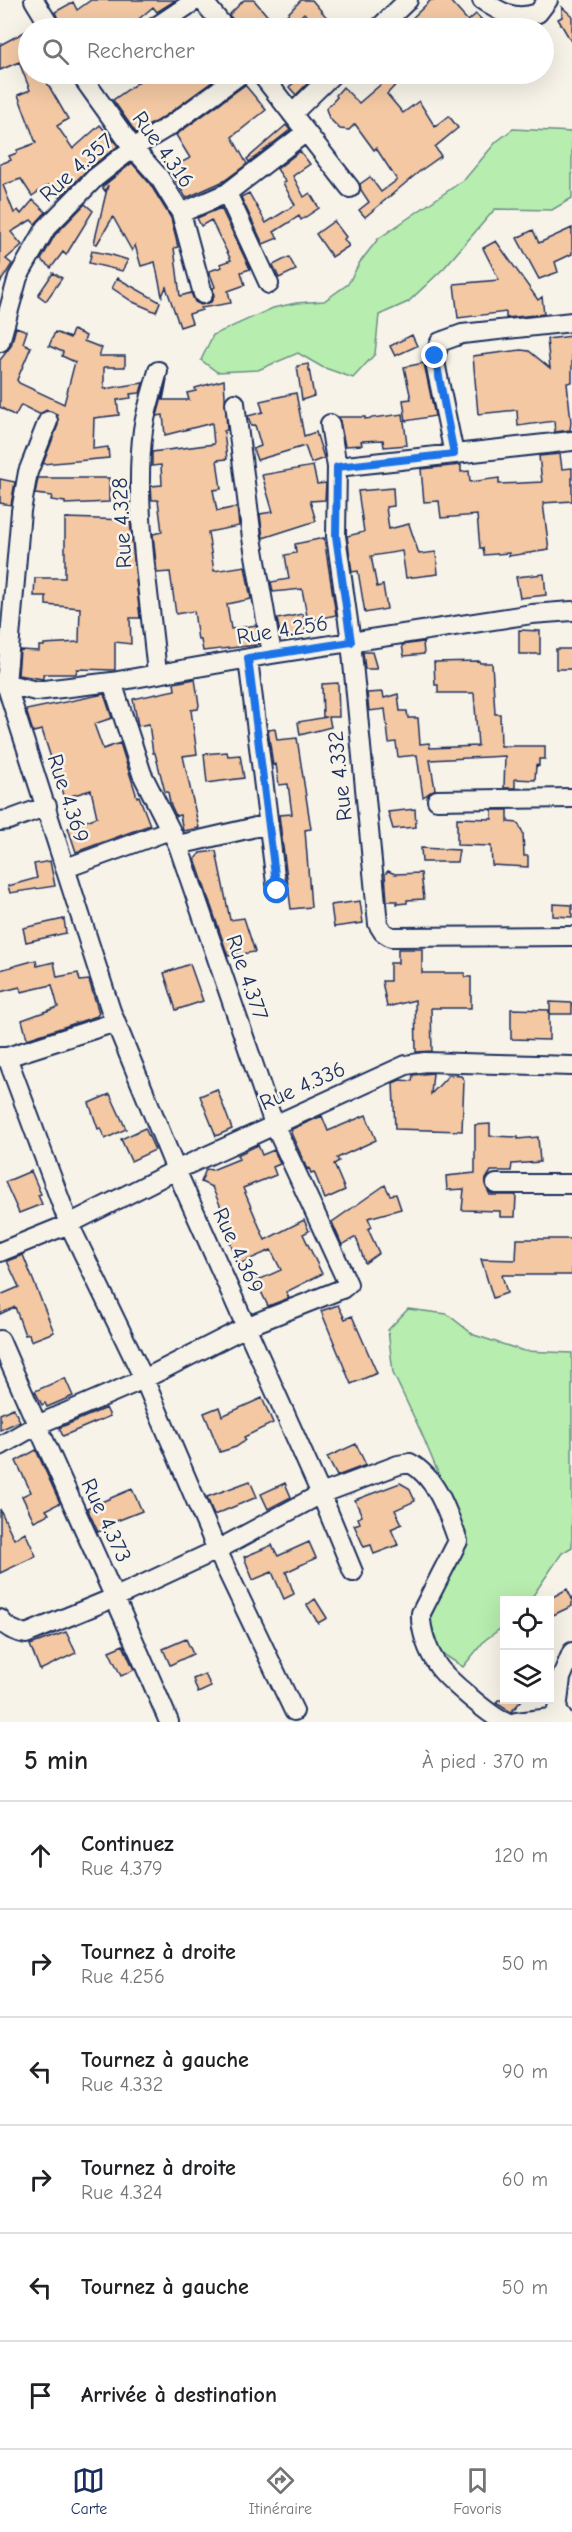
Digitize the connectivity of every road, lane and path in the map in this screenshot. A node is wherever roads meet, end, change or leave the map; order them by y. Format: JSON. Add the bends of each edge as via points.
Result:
{"nodes":[{"id":1,"x":34,"y":0,"type":"edge"},
{"id":2,"x":408,"y":0,"type":"edge"},
{"id":3,"x":482,"y":0,"type":"edge"},
{"id":4,"x":548,"y":0,"type":"edge"},
{"id":5,"x":207,"y":2,"type":"edge"},
{"id":6,"x":45,"y":18,"type":"edge"},
{"id":7,"x":174,"y":18,"type":"edge"},
{"id":8,"x":218,"y":18,"type":"edge"},
{"id":9,"x":389,"y":18,"type":"edge"},
{"id":10,"x":90,"y":84,"type":"edge"},
{"id":11,"x":227,"y":84,"type":"edge"},
{"id":12,"x":269,"y":84,"type":"edge"},
{"id":13,"x":323,"y":84,"type":"edge"},
{"id":14,"x":292,"y":114,"type":"junction"},
{"id":15,"x":306,"y":132,"type":"junction"},
{"id":16,"x":133,"y":148,"type":"junction"},
{"id":17,"x":350,"y":188,"type":"dead end"},
{"id":18,"x":227,"y":193,"type":"junction"},
{"id":19,"x":181,"y":213,"type":"junction"},
{"id":20,"x":269,"y":285,"type":"dead end"},
{"id":21,"x":203,"y":294,"type":"dead end"},
{"id":22,"x":4,"y":313,"type":"edge"},
{"id":23,"x":572,"y":322,"type":"edge"},
{"id":24,"x":0,"y":342,"type":"edge"},
{"id":25,"x":158,"y":371,"type":"dead end"},
{"id":26,"x":235,"y":403,"type":"dead end"},
{"id":27,"x":48,"y":422,"type":"dead end"},
{"id":28,"x":330,"y":424,"type":"dead end"},
{"id":29,"x":572,"y":441,"type":"edge"},
{"id":30,"x":454,"y":454,"type":"junction"},
{"id":31,"x":337,"y":467,"type":"junction"},
{"id":32,"x":572,"y":611,"type":"edge"},
{"id":33,"x":351,"y":642,"type":"junction"},
{"id":34,"x":272,"y":654,"type":"junction"},
{"id":35,"x":248,"y":658,"type":"junction"},
{"id":36,"x":157,"y":674,"type":"junction"},
{"id":37,"x":112,"y":682,"type":"junction"},
{"id":38,"x":3,"y":683,"type":"edge"},
{"id":39,"x":572,"y":798,"type":"edge"},
{"id":40,"x":437,"y":800,"type":"dead end"},
{"id":41,"x":47,"y":807,"type":"junction"},
{"id":42,"x":0,"y":821,"type":"edge"},
{"id":43,"x":268,"y":824,"type":"junction"},
{"id":44,"x":174,"y":837,"type":"junction"},
{"id":45,"x":66,"y":868,"type":"junction"},
{"id":46,"x":277,"y":891,"type":"dead end"},
{"id":47,"x":572,"y":936,"type":"edge"},
{"id":48,"x":116,"y":1022,"type":"junction"},
{"id":49,"x":3,"y":1057,"type":"edge"},
{"id":50,"x":572,"y":1066,"type":"edge"},
{"id":51,"x":274,"y":1124,"type":"junction"},
{"id":52,"x":176,"y":1170,"type":"junction"},
{"id":53,"x":496,"y":1184,"type":"dead end"},
{"id":54,"x":572,"y":1184,"type":"edge"},
{"id":55,"x":69,"y":1224,"type":"junction"},
{"id":56,"x":0,"y":1252,"type":"edge"},
{"id":57,"x":248,"y":1326,"type":"junction"},
{"id":58,"x":0,"y":1340,"type":"edge"},
{"id":59,"x":144,"y":1379,"type":"junction"},
{"id":60,"x":36,"y":1425,"type":"junction"},
{"id":61,"x":0,"y":1446,"type":"edge"},
{"id":62,"x":321,"y":1494,"type":"junction"},
{"id":63,"x":217,"y":1550,"type":"junction"},
{"id":64,"x":353,"y":1572,"type":"dead end"},
{"id":65,"x":116,"y":1597,"type":"junction"},
{"id":66,"x":0,"y":1619,"type":"edge"},
{"id":67,"x":572,"y":1652,"type":"edge"},
{"id":68,"x":294,"y":1711,"type":"dead end"},
{"id":69,"x":564,"y":1721,"type":"edge"},
{"id":70,"x":169,"y":1722,"type":"edge"},
{"id":71,"x":508,"y":1722,"type":"edge"}],
"edges":[{"from":1,"to":6,"type":"street"},
{"from":2,"to":9,"type":"street"},
{"from":3,"to":4,"type":"street","via":[[500,13],[519,17],[538,14]]},
{"from":5,"to":7,"type":"street"},
{"from":5,"to":8,"type":"street"},
{"from":10,"to":16,"type":"street","name":"Rue 4.316"},
{"from":11,"to":16,"type":"street","name":"Rue 4.357"},
{"from":12,"to":14,"type":"street"},
{"from":13,"to":14,"type":"street"},
{"from":14,"to":15,"type":"street"},
{"from":15,"to":17,"type":"street"},
{"from":15,"to":18,"type":"street"},
{"from":16,"to":19,"type":"street","name":"Rue 4.316","via":[[159,177]]},
{"from":16,"to":22,"type":"street","name":"Rue 4.357","via":[[95,178],[46,228],[18,277]]},
{"from":18,"to":19,"type":"street"},
{"from":18,"to":20,"type":"street"},
{"from":19,"to":21,"type":"street","name":"Rue 4.316"},
{"from":22,"to":24,"type":"street","name":"Rue 4.357"},
{"from":23,"to":30,"type":"street","via":[[462,334],[441,342],[435,356],[436,367]]},
{"from":25,"to":36,"type":"street","name":"Rue 4.328","via":[[141,455],[142,520]]},
{"from":26,"to":34,"type":"street"},
{"from":27,"to":38,"type":"street","via":[[36,445],[23,501]]},
{"from":28,"to":31,"type":"street","name":"Rue 4.332"},
{"from":29,"to":30,"type":"street"},
{"from":30,"to":31,"type":"street"},
{"from":31,"to":33,"type":"street","name":"Rue 4.332","via":[[336,536]]},
{"from":32,"to":33,"type":"street","name":"Rue 4.256"},
{"from":33,"to":34,"type":"street","name":"Rue 4.256"},
{"from":33,"to":47,"type":"street","name":"Rue 4.332","via":[[378,924],[383,932],[391,937]]},
{"from":34,"to":35,"type":"street","name":"Rue 4.256"},
{"from":35,"to":36,"type":"street","name":"Rue 4.256"},
{"from":35,"to":43,"type":"street"},
{"from":36,"to":37,"type":"street","name":"Rue 4.256"},
{"from":37,"to":38,"type":"street","name":"Rue 4.256","via":[[36,691]]},
{"from":37,"to":44,"type":"street","name":"Rue 4.377","via":[[142,774]]},
{"from":38,"to":41,"type":"street","name":"Rue 4.369"},
{"from":39,"to":40,"type":"street"},
{"from":41,"to":42,"type":"street"},
{"from":41,"to":45,"type":"street","name":"Rue 4.369"},
{"from":43,"to":44,"type":"street"},
{"from":43,"to":46,"type":"street"},
{"from":44,"to":45,"type":"street"},
{"from":44,"to":51,"type":"street","name":"Rue 4.377"},
{"from":45,"to":48,"type":"street","name":"Rue 4.369"},
{"from":48,"to":49,"type":"street"},
{"from":48,"to":52,"type":"street","name":"Rue 4.369"},
{"from":49,"to":55,"type":"street"},
{"from":50,"to":51,"type":"street","name":"Rue 4.336","via":[[424,1062],[406,1065]]},
{"from":51,"to":52,"type":"street","name":"Rue 4.336"},
{"from":51,"to":57,"type":"street","name":"Rue 4.377","via":[[348,1284]]},
{"from":52,"to":55,"type":"street","name":"Rue 4.336"},
{"from":52,"to":57,"type":"street","name":"Rue 4.369"},
{"from":53,"to":54,"type":"street"},
{"from":55,"to":56,"type":"street","name":"Rue 4.336"},
{"from":55,"to":59,"type":"street"},
{"from":57,"to":59,"type":"street"},
{"from":57,"to":62,"type":"street","name":"Rue 4.369"},
{"from":58,"to":60,"type":"street","name":"Rue 4.373"},
{"from":59,"to":60,"type":"street"},
{"from":59,"to":63,"type":"street"},
{"from":60,"to":61,"type":"street"},
{"from":60,"to":65,"type":"street","name":"Rue 4.373"},
{"from":62,"to":63,"type":"street"},
{"from":62,"to":64,"type":"street"},
{"from":62,"to":71,"type":"street","via":[[410,1462],[423,1470],[433,1483],[458,1541],[421,1613],[420,1624],[437,1665]]},
{"from":63,"to":65,"type":"street"},
{"from":63,"to":68,"type":"street"},
{"from":65,"to":66,"type":"street","via":[[26,1634],[16,1632]]},
{"from":65,"to":70,"type":"street","name":"Rue 4.373"},
{"from":67,"to":69,"type":"street","via":[[559,1689],[557,1710]]},
{"from":69,"to":71,"type":"street","via":[[551,1718]]}]}
